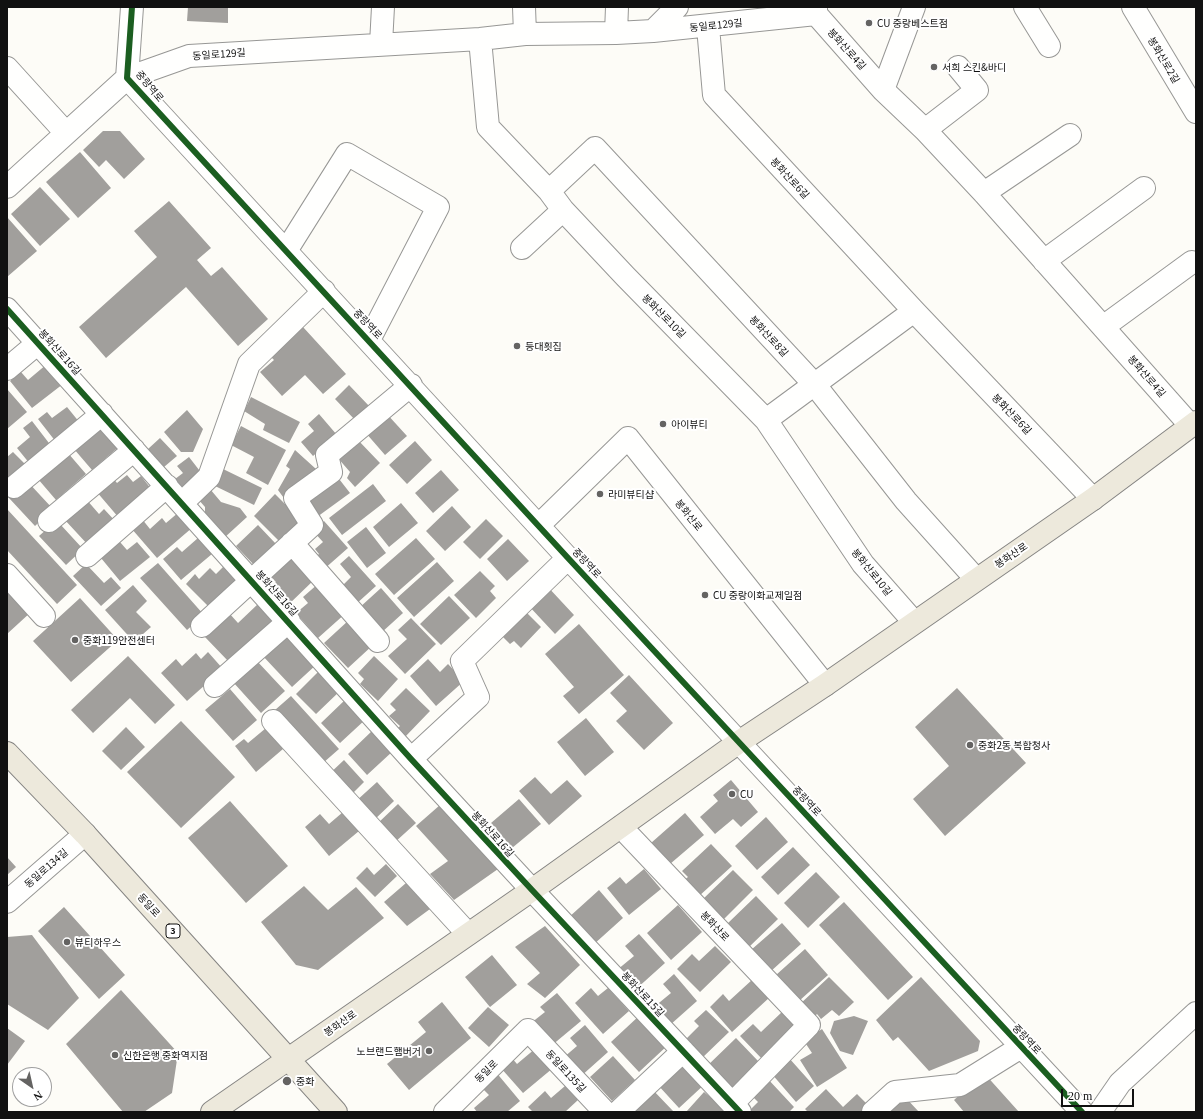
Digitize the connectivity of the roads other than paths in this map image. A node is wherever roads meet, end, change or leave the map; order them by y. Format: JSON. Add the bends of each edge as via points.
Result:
{"nodes":[{"id":1,"x":132,"y":7,"type":"edge"},
{"id":2,"x":383,"y":7,"type":"edge"},
{"id":3,"x":524,"y":7,"type":"edge"},
{"id":4,"x":617,"y":7,"type":"edge"},
{"id":5,"x":677,"y":7,"type":"edge"},
{"id":6,"x":914,"y":7,"type":"edge"},
{"id":7,"x":1025,"y":7,"type":"edge"},
{"id":8,"x":1133,"y":7,"type":"edge"},
{"id":9,"x":816,"y":11,"type":"edge"},
{"id":10,"x":708,"y":26,"type":"junction"},
{"id":11,"x":653,"y":31,"type":"junction"},
{"id":12,"x":525,"y":34,"type":"junction"},
{"id":13,"x":616,"y":34,"type":"junction"},
{"id":14,"x":480,"y":39,"type":"junction"},
{"id":15,"x":381,"y":44,"type":"junction"},
{"id":16,"x":1049,"y":46,"type":"dead end"},
{"id":17,"x":958,"y":67,"type":"dead end"},
{"id":18,"x":7,"y":68,"type":"edge"},
{"id":19,"x":127,"y":78,"type":"junction"},
{"id":20,"x":882,"y":90,"type":"junction"},
{"id":21,"x":1196,"y":112,"type":"edge"},
{"id":22,"x":925,"y":130,"type":"junction"},
{"id":23,"x":66,"y":133,"type":"junction"},
{"id":24,"x":1070,"y":134,"type":"dead end"},
{"id":25,"x":7,"y":187,"type":"edge"},
{"id":26,"x":1144,"y":188,"type":"dead end"},
{"id":27,"x":549,"y":191,"type":"junction"},
{"id":28,"x":984,"y":192,"type":"junction"},
{"id":29,"x":563,"y":210,"type":"junction"},
{"id":30,"x":522,"y":248,"type":"dead end"},
{"id":31,"x":286,"y":250,"type":"junction"},
{"id":32,"x":1044,"y":261,"type":"junction"},
{"id":33,"x":1192,"y":262,"type":"dead end"},
{"id":34,"x":324,"y":291,"type":"junction"},
{"id":35,"x":7,"y":309,"type":"edge"},
{"id":36,"x":914,"y":311,"type":"junction"},
{"id":37,"x":1104,"y":327,"type":"junction"},
{"id":38,"x":369,"y":340,"type":"junction"},
{"id":39,"x":38,"y":342,"type":"junction"},
{"id":40,"x":7,"y":369,"type":"edge"},
{"id":41,"x":410,"y":385,"type":"junction"},
{"id":42,"x":815,"y":385,"type":"junction"},
{"id":43,"x":102,"y":414,"type":"junction"},
{"id":44,"x":766,"y":420,"type":"junction"},
{"id":45,"x":1193,"y":424,"type":"edge"},
{"id":46,"x":134,"y":450,"type":"junction"},
{"id":47,"x":167,"y":486,"type":"junction"},
{"id":48,"x":14,"y":487,"type":"dead end"},
{"id":49,"x":1093,"y":499,"type":"junction"},
{"id":50,"x":182,"y":503,"type":"junction"},
{"id":51,"x":49,"y":521,"type":"dead end"},
{"id":52,"x":539,"y":525,"type":"junction"},
{"id":53,"x":292,"y":543,"type":"junction"},
{"id":54,"x":87,"y":556,"type":"dead end"},
{"id":55,"x":568,"y":558,"type":"junction"},
{"id":56,"x":7,"y":575,"type":"edge"},
{"id":57,"x":251,"y":579,"type":"junction"},
{"id":58,"x":976,"y":579,"type":"junction"},
{"id":59,"x":44,"y":616,"type":"dead end"},
{"id":60,"x":289,"y":621,"type":"junction"},
{"id":61,"x":914,"y":622,"type":"junction"},
{"id":62,"x":202,"y":626,"type":"dead end"},
{"id":63,"x":378,"y":641,"type":"dead end"},
{"id":64,"x":825,"y":685,"type":"junction"},
{"id":65,"x":215,"y":686,"type":"dead end"},
{"id":66,"x":273,"y":721,"type":"dead end"},
{"id":67,"x":740,"y":742,"type":"junction"},
{"id":68,"x":7,"y":753,"type":"edge"},
{"id":69,"x":411,"y":759,"type":"junction"},
{"id":70,"x":621,"y":827,"type":"junction"},
{"id":71,"x":85,"y":834,"type":"junction"},
{"id":72,"x":532,"y":890,"type":"junction"},
{"id":73,"x":7,"y":902,"type":"edge"},
{"id":74,"x":468,"y":934,"type":"junction"},
{"id":75,"x":1196,"y":1013,"type":"edge"},
{"id":76,"x":808,"y":1025,"type":"joint"},
{"id":77,"x":528,"y":1030,"type":"joint"},
{"id":78,"x":1021,"y":1047,"type":"junction"},
{"id":79,"x":683,"y":1051,"type":"junction"},
{"id":80,"x":288,"y":1060,"type":"junction"},
{"id":81,"x":736,"y":1108,"type":"edge"},
{"id":82,"x":212,"y":1112,"type":"edge"},
{"id":83,"x":336,"y":1112,"type":"edge"},
{"id":84,"x":445,"y":1112,"type":"edge"},
{"id":85,"x":615,"y":1112,"type":"edge"},
{"id":86,"x":873,"y":1112,"type":"edge"},
{"id":87,"x":1082,"y":1112,"type":"edge"},
{"id":88,"x":1100,"y":1112,"type":"edge"}],
"edges":[{"from":1,"to":19,"type":"street","name":"중랑역로"},
{"from":2,"to":15,"type":"street"},
{"from":3,"to":12,"type":"street"},
{"from":4,"to":13,"type":"street"},
{"from":5,"to":11,"type":"street"},
{"from":6,"to":20,"type":"street"},
{"from":7,"to":16,"type":"street"},
{"from":8,"to":21,"type":"street","name":"봉화산로2길"},
{"from":9,"to":10,"type":"street","name":"동일로129길"},
{"from":9,"to":20,"type":"street","name":"봉화산로4길"},
{"from":10,"to":11,"type":"street","name":"동일로129길"},
{"from":10,"to":36,"type":"street","name":"봉화산로6길","via":[[714,96]]},
{"from":11,"to":13,"type":"street","name":"동일로129길"},
{"from":12,"to":13,"type":"street","name":"동일로129길"},
{"from":12,"to":14,"type":"street","name":"동일로129길"},
{"from":14,"to":15,"type":"street","name":"동일로129길"},
{"from":14,"to":27,"type":"street","name":"봉화산로10길","via":[[488,127]]},
{"from":15,"to":19,"type":"street","name":"동일로129길","via":[[189,56]]},
{"from":17,"to":22,"type":"street","via":[[976,90]]},
{"from":18,"to":23,"type":"street"},
{"from":19,"to":23,"type":"street","name":"동일로129길"},
{"from":19,"to":31,"type":"street","name":"중랑역로"},
{"from":20,"to":22,"type":"street","name":"봉화산로4길"},
{"from":22,"to":28,"type":"street","name":"봉화산로4길"},
{"from":23,"to":25,"type":"street","name":"동일로129길"},
{"from":24,"to":28,"type":"street"},
{"from":26,"to":32,"type":"street"},
{"from":27,"to":29,"type":"street","name":"봉화산로10길"},
{"from":27,"to":42,"type":"street","name":"봉화산로8길","via":[[595,148]]},
{"from":28,"to":32,"type":"street","name":"봉화산로4길"},
{"from":29,"to":30,"type":"street"},
{"from":29,"to":44,"type":"street","name":"봉화산로10길"},
{"from":31,"to":34,"type":"street","name":"중랑역로"},
{"from":31,"to":38,"type":"street","name":"중랑역로","via":[[347,154],[438,207]]},
{"from":32,"to":37,"type":"street","name":"봉화산로4길"},
{"from":33,"to":37,"type":"street"},
{"from":34,"to":38,"type":"street","name":"중랑역로"},
{"from":34,"to":50,"type":"street","via":[[249,364],[209,477]]},
{"from":35,"to":39,"type":"street","name":"봉화산로16길"},
{"from":36,"to":42,"type":"street"},
{"from":36,"to":49,"type":"street","name":"봉화산로6길"},
{"from":37,"to":45,"type":"street","name":"봉화산로4길"},
{"from":38,"to":41,"type":"street","name":"중랑역로"},
{"from":39,"to":40,"type":"street","name":"봉화산로16길"},
{"from":39,"to":43,"type":"street","name":"봉화산로16길"},
{"from":41,"to":52,"type":"street","name":"중랑역로"},
{"from":41,"to":53,"type":"street","via":[[327,455],[331,472],[295,498],[312,525]]},
{"from":42,"to":44,"type":"street"},
{"from":42,"to":58,"type":"street","name":"봉화산로8길","via":[[906,501]]},
{"from":43,"to":46,"type":"street","name":"봉화산로16길"},
{"from":43,"to":48,"type":"street"},
{"from":44,"to":61,"type":"street","name":"봉화산로10길","via":[[863,564]]},
{"from":45,"to":49,"type":"main road","name":"봉화산로"},
{"from":46,"to":47,"type":"street","name":"봉화산로16길"},
{"from":46,"to":51,"type":"street"},
{"from":47,"to":50,"type":"street","name":"봉화산로16길"},
{"from":47,"to":54,"type":"street"},
{"from":49,"to":58,"type":"main road","name":"봉화산로"},
{"from":50,"to":57,"type":"street","name":"봉화산로16길"},
{"from":52,"to":55,"type":"street","name":"중랑역로"},
{"from":52,"to":64,"type":"street","name":"봉화산로","via":[[628,438]]},
{"from":53,"to":57,"type":"street"},
{"from":53,"to":63,"type":"street"},
{"from":55,"to":67,"type":"street","name":"중랑역로"},
{"from":55,"to":69,"type":"street","name":"중랑역로","via":[[462,661],[478,697]]},
{"from":56,"to":59,"type":"street"},
{"from":57,"to":60,"type":"street","name":"봉화산로16길"},
{"from":57,"to":62,"type":"street","name":"봉화산로16길"},
{"from":58,"to":61,"type":"main road","name":"봉화산로"},
{"from":60,"to":65,"type":"street","name":"봉화산로16길"},
{"from":60,"to":69,"type":"street","name":"봉화산로16길"},
{"from":61,"to":64,"type":"main road","name":"봉화산로"},
{"from":64,"to":67,"type":"main road","name":"봉화산로"},
{"from":66,"to":74,"type":"street"},
{"from":67,"to":70,"type":"main road","name":"봉화산로"},
{"from":67,"to":78,"type":"street","name":"중랑역로"},
{"from":68,"to":71,"type":"main road","name":"동일로","number":"3"},
{"from":69,"to":72,"type":"street","name":"봉화산로16길"},
{"from":70,"to":72,"type":"main road","name":"봉화산로"},
{"from":70,"to":76,"type":"street","name":"봉화산로"},
{"from":71,"to":73,"type":"street","name":"동일로134길"},
{"from":71,"to":80,"type":"main road","name":"동일로","number":"3"},
{"from":72,"to":74,"type":"main road","name":"봉화산로"},
{"from":72,"to":79,"type":"street","name":"봉화산로15길"},
{"from":74,"to":80,"type":"main road","name":"봉화산로"},
{"from":75,"to":88,"type":"street","via":[[1120,1084]]},
{"from":76,"to":81,"type":"street","name":"봉화산로15길"},
{"from":77,"to":84,"type":"street","name":"동일로"},
{"from":77,"to":85,"type":"street","name":"동일로135길"},
{"from":78,"to":86,"type":"street","name":"중랑역로","via":[[960,1085],[894,1092]]},
{"from":78,"to":87,"type":"street","name":"중랑역로"},
{"from":79,"to":81,"type":"street","name":"봉화산로15길"},
{"from":79,"to":85,"type":"street","name":"동일로135길"},
{"from":80,"to":82,"type":"main road","name":"봉화산로"},
{"from":80,"to":83,"type":"main road","name":"동일로","number":"3"}]}
